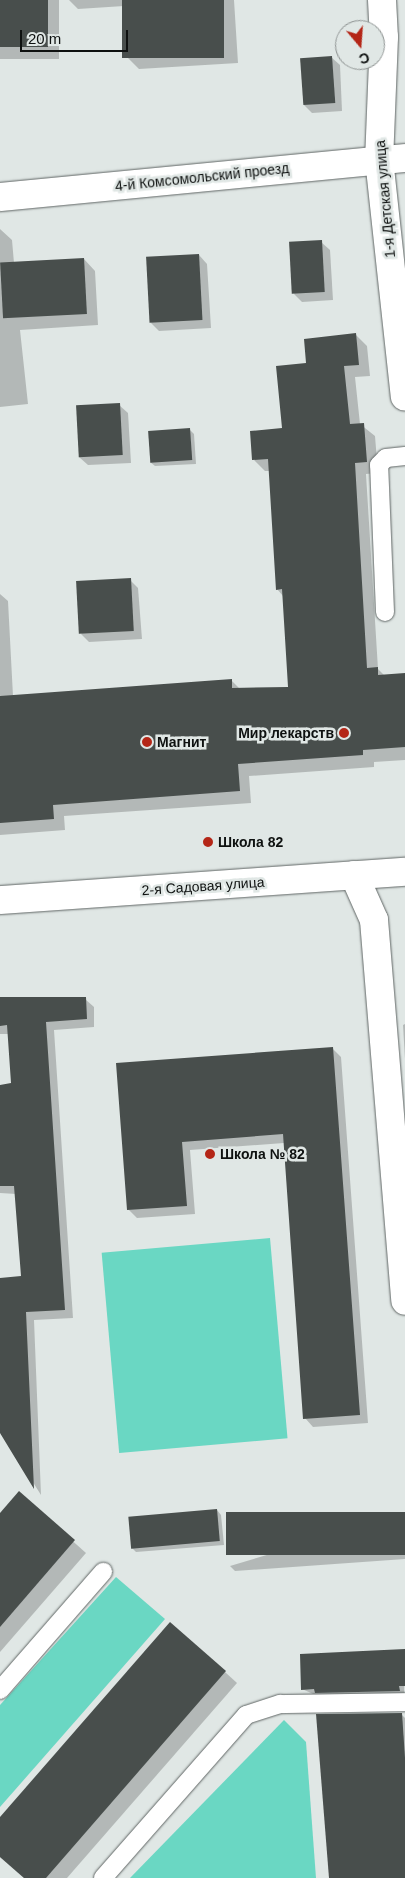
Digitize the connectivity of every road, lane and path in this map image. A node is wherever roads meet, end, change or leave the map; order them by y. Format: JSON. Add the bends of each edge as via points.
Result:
{"nodes":[{"id":1,"x":382,"y":0,"type":"edge"},
{"id":2,"x":392,"y":158,"type":"edge"},
{"id":3,"x":0,"y":197,"type":"edge"},
{"id":4,"x":405,"y":397,"type":"edge"},
{"id":5,"x":405,"y":456,"type":"edge"},
{"id":6,"x":385,"y":612,"type":"dead end"},
{"id":7,"x":405,"y":872,"type":"edge"},
{"id":8,"x":354,"y":875,"type":"junction"},
{"id":9,"x":0,"y":900,"type":"edge"},
{"id":10,"x":405,"y":1301,"type":"edge"},
{"id":11,"x":103,"y":1572,"type":"dead end"},
{"id":12,"x":0,"y":1690,"type":"edge"},
{"id":13,"x":405,"y":1702,"type":"edge"},
{"id":14,"x":103,"y":1878,"type":"edge"}],
"edges":[{"from":1,"to":2,"type":"street","name":"1-я Детская улица"},
{"from":2,"to":3,"type":"street","name":"4-й Комсомольский проезд"},
{"from":2,"to":4,"type":"street","name":"1-я Детская улица"},
{"from":5,"to":6,"type":"lane","via":[[386,458],[379,465]]},
{"from":7,"to":8,"type":"street","name":"2-я Садовая улица"},
{"from":8,"to":9,"type":"street","name":"2-я Садовая улица"},
{"from":8,"to":10,"type":"street","via":[[374,920]]},
{"from":11,"to":12,"type":"lane"},
{"from":13,"to":14,"type":"lane","via":[[280,1704],[246,1715]]}]}
